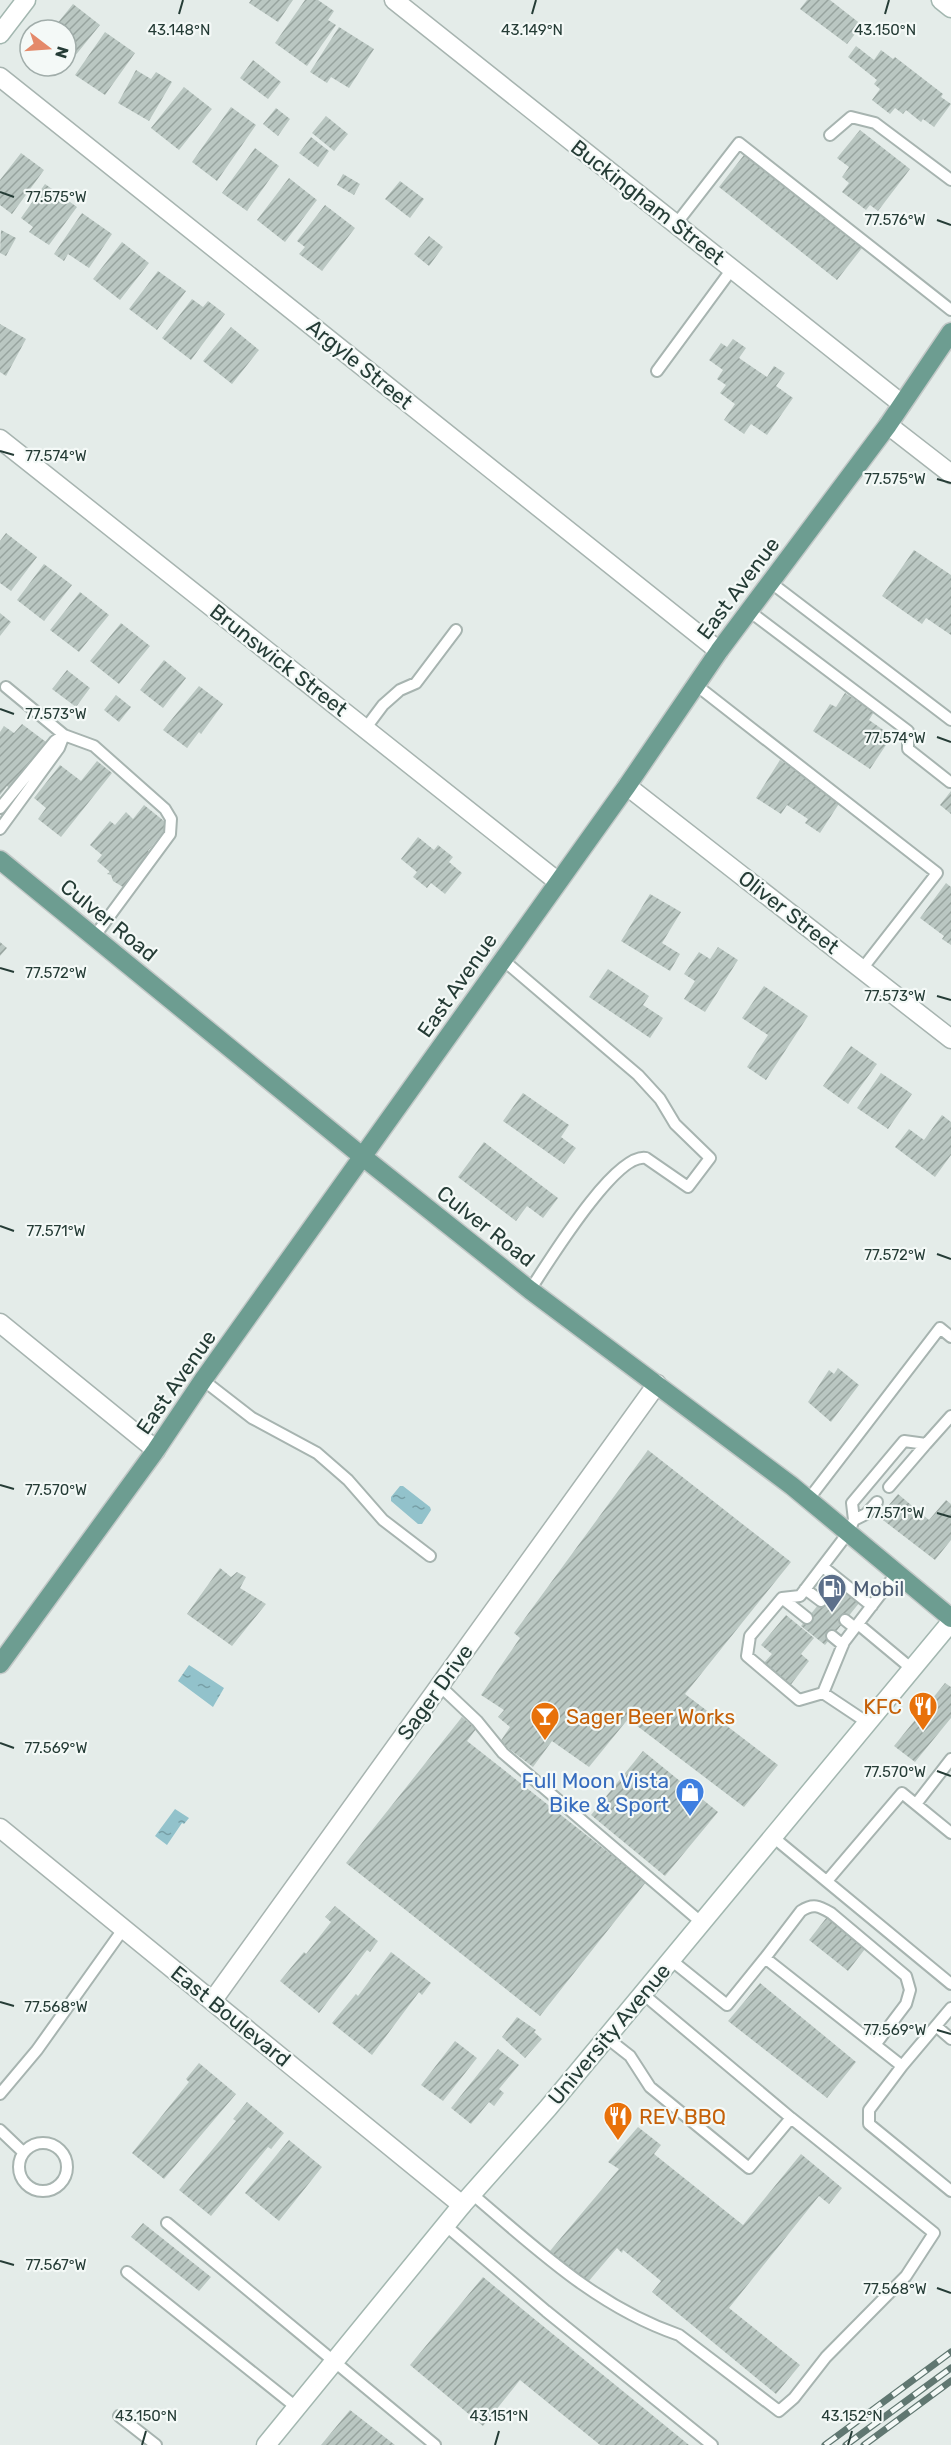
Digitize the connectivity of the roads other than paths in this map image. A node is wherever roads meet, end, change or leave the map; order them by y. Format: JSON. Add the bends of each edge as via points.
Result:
{"nodes":[{"id":1,"x":26,"y":0,"type":"edge"},
{"id":2,"x":394,"y":0,"type":"edge"},
{"id":3,"x":941,"y":0,"type":"edge"},
{"id":4,"x":951,"y":8,"type":"edge"},
{"id":5,"x":0,"y":34,"type":"edge"},
{"id":6,"x":0,"y":77,"type":"edge"},
{"id":7,"x":830,"y":135,"type":"dead end"},
{"id":8,"x":951,"y":180,"type":"edge"},
{"id":9,"x":676,"y":224,"type":"junction"},
{"id":10,"x":732,"y":269,"type":"junction"},
{"id":11,"x":951,"y":310,"type":"edge"},
{"id":12,"x":951,"y":332,"type":"edge"},
{"id":13,"x":657,"y":371,"type":"dead end"},
{"id":14,"x":902,"y":404,"type":"junction"},
{"id":15,"x":888,"y":425,"type":"junction"},
{"id":16,"x":0,"y":439,"type":"edge"},
{"id":17,"x":951,"y":474,"type":"edge"},
{"id":18,"x":770,"y":582,"type":"junction"},
{"id":19,"x":749,"y":611,"type":"junction"},
{"id":20,"x":456,"y":630,"type":"dead end"},
{"id":21,"x":719,"y":651,"type":"junction"},
{"id":22,"x":696,"y":685,"type":"junction"},
{"id":23,"x":6,"y":687,"type":"dead end"},
{"id":24,"x":951,"y":720,"type":"edge"},
{"id":25,"x":365,"y":729,"type":"junction"},
{"id":26,"x":64,"y":735,"type":"junction"},
{"id":27,"x":950,"y":782,"type":"edge"},
{"id":28,"x":627,"y":786,"type":"junction"},
{"id":29,"x":0,"y":808,"type":"edge"},
{"id":30,"x":0,"y":829,"type":"edge"},
{"id":31,"x":0,"y":860,"type":"edge"},
{"id":32,"x":557,"y":881,"type":"junction"},
{"id":33,"x":94,"y":937,"type":"junction"},
{"id":34,"x":502,"y":959,"type":"junction"},
{"id":35,"x":862,"y":969,"type":"junction"},
{"id":36,"x":951,"y":1039,"type":"edge"},
{"id":37,"x":363,"y":1157,"type":"junction"},
{"id":38,"x":530,"y":1290,"type":"junction"},
{"id":39,"x":0,"y":1323,"type":"edge"},
{"id":40,"x":951,"y":1337,"type":"edge"},
{"id":41,"x":203,"y":1380,"type":"junction"},
{"id":42,"x":657,"y":1384,"type":"junction"},
{"id":43,"x":951,"y":1416,"type":"edge"},
{"id":44,"x":926,"y":1444,"type":"junction"},
{"id":45,"x":156,"y":1450,"type":"junction"},
{"id":46,"x":889,"y":1487,"type":"dead end"},
{"id":47,"x":808,"y":1500,"type":"junction"},
{"id":48,"x":877,"y":1502,"type":"dead end"},
{"id":49,"x":851,"y":1527,"type":"junction"},
{"id":50,"x":430,"y":1556,"type":"dead end"},
{"id":51,"x":823,"y":1567,"type":"junction"},
{"id":52,"x":896,"y":1574,"type":"junction"},
{"id":53,"x":806,"y":1589,"type":"junction"},
{"id":54,"x":782,"y":1598,"type":"junction"},
{"id":55,"x":822,"y":1601,"type":"dead end"},
{"id":56,"x":872,"y":1606,"type":"junction"},
{"id":57,"x":807,"y":1618,"type":"dead end"},
{"id":58,"x":845,"y":1620,"type":"dead end"},
{"id":59,"x":951,"y":1620,"type":"edge"},
{"id":60,"x":857,"y":1626,"type":"junction"},
{"id":61,"x":832,"y":1636,"type":"dead end"},
{"id":62,"x":843,"y":1645,"type":"junction"},
{"id":63,"x":0,"y":1664,"type":"edge"},
{"id":64,"x":912,"y":1669,"type":"junction"},
{"id":65,"x":440,"y":1686,"type":"junction"},
{"id":66,"x":823,"y":1693,"type":"junction"},
{"id":67,"x":868,"y":1723,"type":"junction"},
{"id":68,"x":951,"y":1759,"type":"edge"},
{"id":69,"x":916,"y":1804,"type":"junction"},
{"id":70,"x":0,"y":1827,"type":"edge"},
{"id":71,"x":951,"y":1833,"type":"edge"},
{"id":72,"x":773,"y":1837,"type":"junction"},
{"id":73,"x":827,"y":1881,"type":"junction"},
{"id":74,"x":702,"y":1923,"type":"junction"},
{"id":75,"x":124,"y":1928,"type":"junction"},
{"id":76,"x":765,"y":1958,"type":"junction"},
{"id":77,"x":672,"y":1960,"type":"junction"},
{"id":78,"x":951,"y":1984,"type":"edge"},
{"id":79,"x":643,"y":1994,"type":"junction"},
{"id":80,"x":213,"y":2001,"type":"junction"},
{"id":81,"x":951,"y":2008,"type":"edge"},
{"id":82,"x":936,"y":2026,"type":"junction"},
{"id":83,"x":607,"y":2038,"type":"junction"},
{"id":84,"x":951,"y":2039,"type":"edge"},
{"id":85,"x":875,"y":2045,"type":"junction"},
{"id":86,"x":902,"y":2066,"type":"junction"},
{"id":87,"x":0,"y":2094,"type":"edge"},
{"id":88,"x":791,"y":2118,"type":"junction"},
{"id":89,"x":0,"y":2130,"type":"edge"},
{"id":90,"x":23,"y":2152,"type":"junction"},
{"id":91,"x":951,"y":2191,"type":"edge"},
{"id":92,"x":467,"y":2199,"type":"junction"},
{"id":93,"x":167,"y":2223,"type":"dead end"},
{"id":94,"x":445,"y":2225,"type":"junction"},
{"id":95,"x":127,"y":2272,"type":"dead end"},
{"id":96,"x":334,"y":2361,"type":"junction"},
{"id":97,"x":296,"y":2407,"type":"junction"},
{"id":98,"x":119,"y":2416,"type":"dead end"},
{"id":99,"x":156,"y":2445,"type":"edge"},
{"id":100,"x":266,"y":2445,"type":"edge"},
{"id":101,"x":435,"y":2445,"type":"edge"},
{"id":102,"x":712,"y":2445,"type":"edge"}],
"edges":[{"from":1,"to":5,"type":"street"},
{"from":2,"to":9,"type":"street","name":"Buckingham Street"},
{"from":3,"to":4,"type":"street"},
{"from":6,"to":21,"type":"street","name":"Argyle Street"},
{"from":7,"to":8,"type":"lane","via":[[850,117],[875,123]]},
{"from":9,"to":10,"type":"street","name":"Buckingham Street"},
{"from":9,"to":11,"type":"lane","via":[[739,143]]},
{"from":10,"to":13,"type":"lane"},
{"from":10,"to":14,"type":"street","name":"Buckingham Street"},
{"from":12,"to":14,"type":"main road","name":"East Avenue"},
{"from":14,"to":15,"type":"main road","name":"East Avenue"},
{"from":15,"to":17,"type":"street"},
{"from":15,"to":18,"type":"main road","name":"East Avenue"},
{"from":16,"to":25,"type":"street","name":"Brunswick Street"},
{"from":18,"to":19,"type":"main road","name":"East Avenue"},
{"from":18,"to":24,"type":"lane"},
{"from":19,"to":21,"type":"main road","name":"East Avenue"},
{"from":19,"to":27,"type":"lane","via":[[908,732],[908,749]]},
{"from":20,"to":25,"type":"lane","via":[[416,683],[400,690],[383,705]]},
{"from":21,"to":22,"type":"main road","name":"East Avenue"},
{"from":22,"to":28,"type":"main road","name":"East Avenue"},
{"from":22,"to":35,"type":"lane","via":[[937,873]]},
{"from":23,"to":26,"type":"lane"},
{"from":25,"to":32,"type":"street","name":"Brunswick Street"},
{"from":26,"to":29,"type":"lane"},
{"from":26,"to":30,"type":"lane","via":[[59,748]]},
{"from":26,"to":33,"type":"lane","via":[[94,746],[165,809],[171,819],[170,834]]},
{"from":28,"to":32,"type":"main road","name":"East Avenue"},
{"from":28,"to":35,"type":"street","name":"Oliver Street"},
{"from":31,"to":33,"type":"main road","name":"Culver Road"},
{"from":32,"to":34,"type":"main road","name":"East Avenue"},
{"from":33,"to":37,"type":"main road","name":"Culver Road"},
{"from":34,"to":37,"type":"main road","name":"East Avenue"},
{"from":34,"to":38,"type":"lane","via":[[638,1076],[675,1124],[710,1158],[688,1187],[640,1156],[619,1169],[599,1190]]},
{"from":35,"to":36,"type":"street","name":"Oliver Street"},
{"from":37,"to":38,"type":"main road","name":"Culver Road"},
{"from":37,"to":41,"type":"main road","name":"East Avenue"},
{"from":38,"to":42,"type":"main road","name":"Culver Road"},
{"from":39,"to":45,"type":"street"},
{"from":40,"to":47,"type":"lane","via":[[940,1328]]},
{"from":41,"to":45,"type":"main road","name":"East Avenue"},
{"from":41,"to":50,"type":"lane","via":[[252,1418],[317,1454],[348,1480],[383,1520]]},
{"from":42,"to":47,"type":"main road","name":"Culver Road"},
{"from":42,"to":65,"type":"street","name":"Sager Drive"},
{"from":43,"to":44,"type":"lane"},
{"from":44,"to":46,"type":"lane"},
{"from":44,"to":49,"type":"lane","via":[[904,1441],[852,1503]]},
{"from":45,"to":63,"type":"main road","name":"East Avenue"},
{"from":47,"to":49,"type":"main road","name":"Culver Road"},
{"from":48,"to":49,"type":"lane"},
{"from":49,"to":51,"type":"lane"},
{"from":49,"to":52,"type":"main road","name":"Culver Road"},
{"from":51,"to":53,"type":"lane"},
{"from":51,"to":56,"type":"lane"},
{"from":52,"to":56,"type":"lane"},
{"from":52,"to":59,"type":"main road","name":"Culver Road"},
{"from":53,"to":54,"type":"lane","via":[[800,1596]]},
{"from":53,"to":55,"type":"lane"},
{"from":54,"to":57,"type":"lane"},
{"from":54,"to":66,"type":"lane","via":[[750,1636],[747,1656],[799,1700]]},
{"from":56,"to":60,"type":"lane"},
{"from":58,"to":60,"type":"lane"},
{"from":59,"to":64,"type":"street","name":"University Avenue"},
{"from":60,"to":62,"type":"lane"},
{"from":60,"to":64,"type":"lane"},
{"from":61,"to":62,"type":"lane"},
{"from":62,"to":66,"type":"lane"},
{"from":64,"to":67,"type":"street","name":"University Avenue"},
{"from":65,"to":74,"type":"lane","via":[[503,1753]]},
{"from":65,"to":80,"type":"street","name":"Sager Drive"},
{"from":66,"to":67,"type":"lane"},
{"from":67,"to":72,"type":"street","name":"University Avenue"},
{"from":68,"to":69,"type":"lane"},
{"from":69,"to":71,"type":"lane"},
{"from":69,"to":73,"type":"lane","via":[[902,1793]]},
{"from":70,"to":75,"type":"street","name":"East Boulevard"},
{"from":72,"to":73,"type":"lane"},
{"from":72,"to":74,"type":"street","name":"University Avenue"},
{"from":73,"to":78,"type":"lane"},
{"from":74,"to":77,"type":"street","name":"University Avenue"},
{"from":75,"to":80,"type":"street","name":"East Boulevard"},
{"from":75,"to":87,"type":"lane","via":[[37,2050]]},
{"from":76,"to":77,"type":"lane","via":[[727,2005]]},
{"from":76,"to":85,"type":"lane"},
{"from":76,"to":85,"type":"lane","via":[[801,1911],[817,1905],[831,1913],[906,1976],[910,1990],[906,2004]]},
{"from":77,"to":79,"type":"street","name":"University Avenue"},
{"from":79,"to":83,"type":"street","name":"University Avenue"},
{"from":79,"to":88,"type":"lane"},
{"from":80,"to":92,"type":"street","name":"East Boulevard"},
{"from":81,"to":82,"type":"lane"},
{"from":82,"to":84,"type":"lane"},
{"from":82,"to":86,"type":"lane"},
{"from":83,"to":88,"type":"lane","via":[[630,2056],[650,2087],[749,2168]]},
{"from":83,"to":92,"type":"street","name":"University Avenue"},
{"from":85,"to":86,"type":"lane"},
{"from":86,"to":91,"type":"lane","via":[[869,2110],[869,2124]]},
{"from":88,"to":92,"type":"lane","via":[[934,2233],[906,2276],[778,2411],[680,2335],[661,2329],[585,2288]]},
{"from":89,"to":90,"type":"lane"},
{"from":90,"to":90,"type":"lane","via":[[18,2167],[29,2187],[36,2191],[51,2190],[63,2181],[65,2157],[53,2144],[37,2143]]},
{"from":92,"to":94,"type":"street","name":"University Avenue"},
{"from":93,"to":96,"type":"lane"},
{"from":94,"to":96,"type":"street","name":"University Avenue"},
{"from":94,"to":102,"type":"lane"},
{"from":95,"to":97,"type":"lane"},
{"from":96,"to":97,"type":"street","name":"University Avenue"},
{"from":96,"to":101,"type":"lane"},
{"from":97,"to":100,"type":"street","name":"University Avenue"},
{"from":98,"to":99,"type":"lane"}]}
